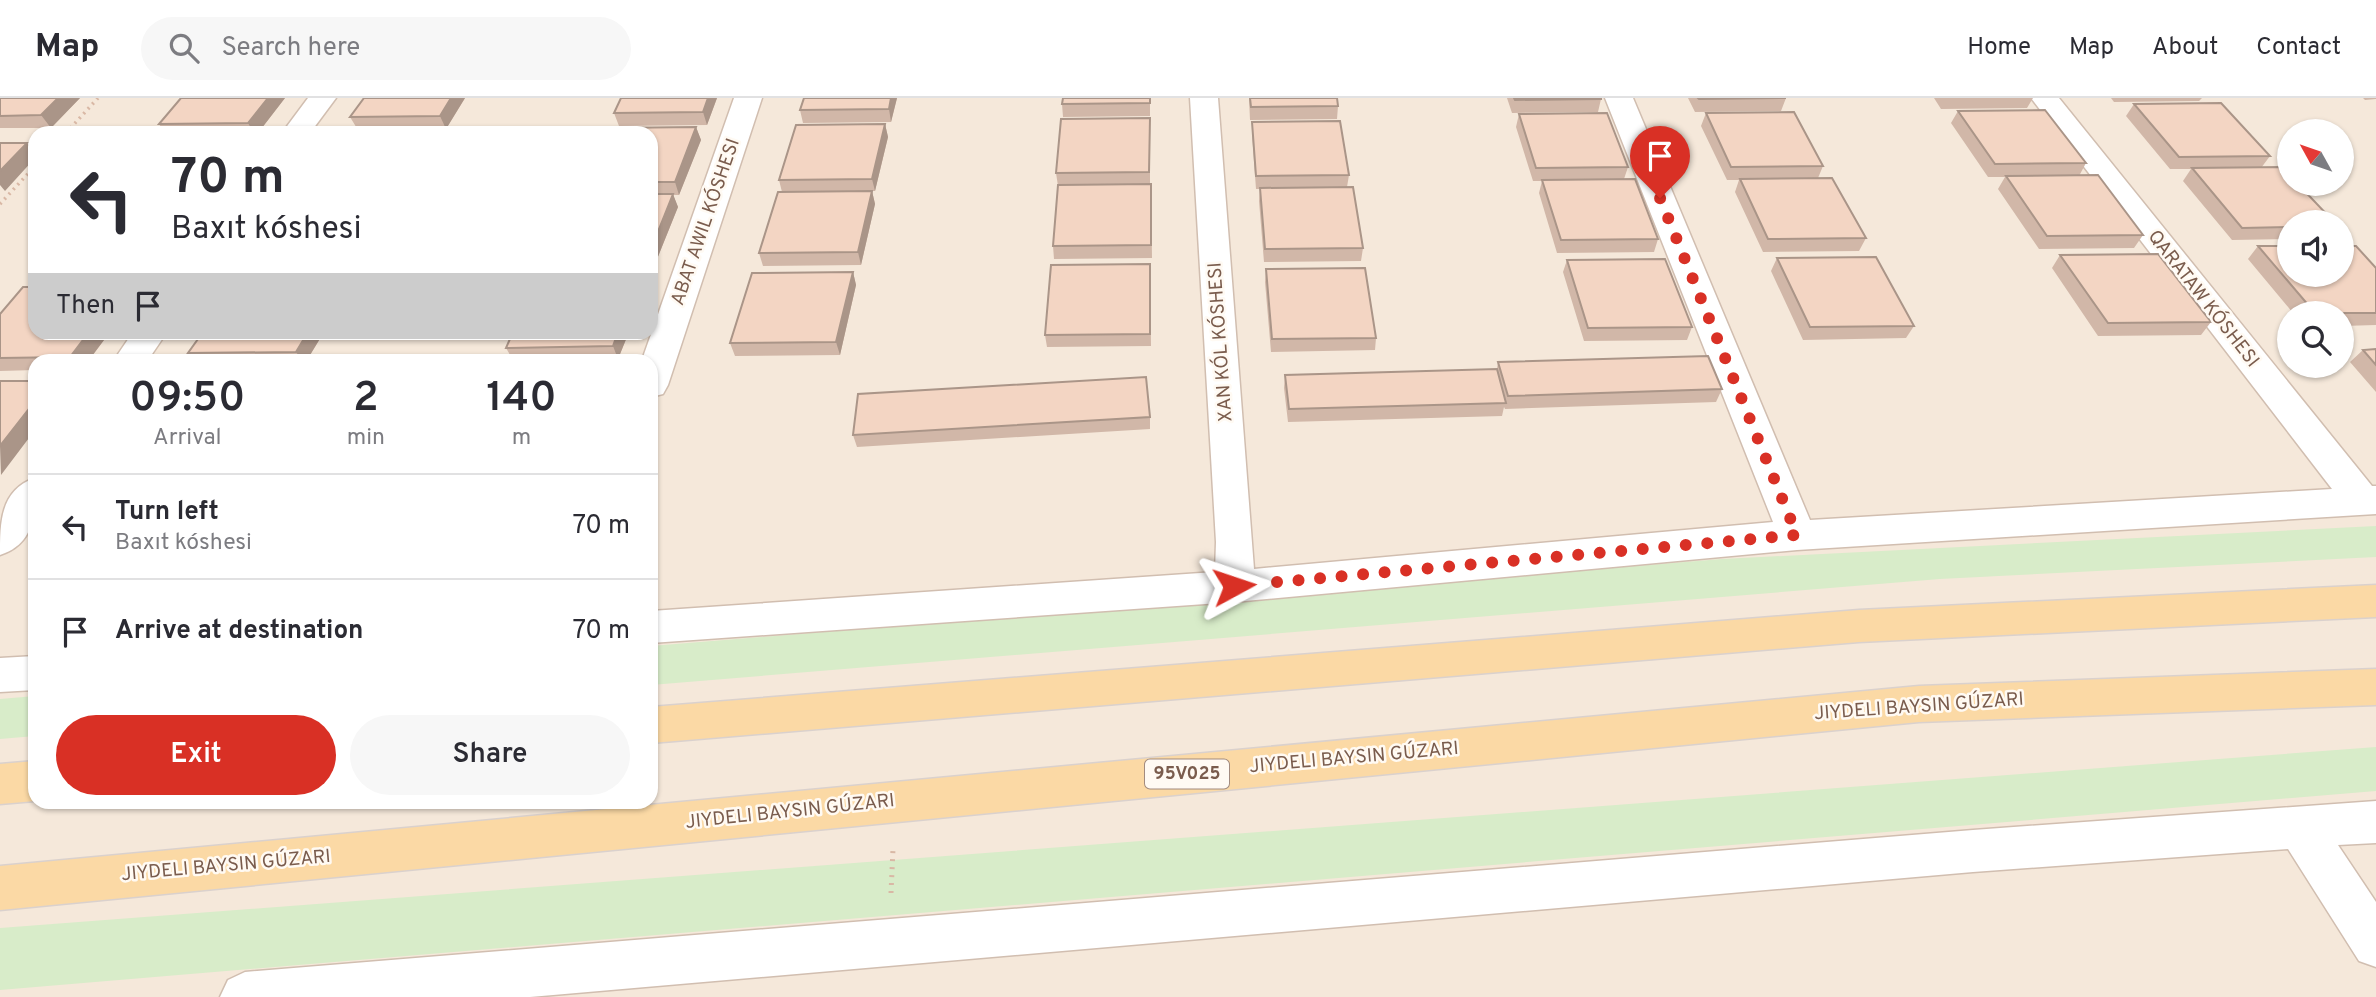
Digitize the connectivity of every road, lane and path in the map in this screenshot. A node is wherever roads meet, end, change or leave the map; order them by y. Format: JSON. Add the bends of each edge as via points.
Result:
{"nodes":[{"id":1,"x":98,"y":98,"type":"edge"},
{"id":2,"x":322,"y":98,"type":"edge"},
{"id":3,"x":748,"y":98,"type":"edge"},
{"id":4,"x":1204,"y":98,"type":"edge"},
{"id":5,"x":1619,"y":98,"type":"edge"},
{"id":6,"x":2045,"y":98,"type":"edge"},
{"id":7,"x":72,"y":126,"type":"edge"},
{"id":8,"x":301,"y":126,"type":"edge"},
{"id":9,"x":28,"y":174,"type":"edge"},
{"id":10,"x":0,"y":205,"type":"edge"},
{"id":11,"x":658,"y":365,"type":"edge"},
{"id":12,"x":2369,"y":500,"type":"edge"},
{"id":13,"x":28,"y":502,"type":"edge"},
{"id":14,"x":1797,"y":535,"type":"junction"},
{"id":15,"x":0,"y":540,"type":"edge"},
{"id":16,"x":1234,"y":586,"type":"junction"},
{"id":17,"x":2376,"y":601,"type":"edge"},
{"id":18,"x":658,"y":627,"type":"edge"},
{"id":19,"x":28,"y":674,"type":"edge"},
{"id":20,"x":0,"y":676,"type":"edge"},
{"id":21,"x":2376,"y":687,"type":"edge"},
{"id":22,"x":658,"y":724,"type":"edge"},
{"id":23,"x":28,"y":781,"type":"edge"},
{"id":24,"x":0,"y":784,"type":"edge"},
{"id":25,"x":2376,"y":822,"type":"edge"},
{"id":26,"x":2300,"y":828,"type":"junction"},
{"id":27,"x":893,"y":841,"type":"dead end"},
{"id":28,"x":0,"y":888,"type":"edge"},
{"id":29,"x":891,"y":902,"type":"dead end"},
{"id":30,"x":2376,"y":944,"type":"edge"},
{"id":31,"x":245,"y":997,"type":"edge"}],
"edges":[{"from":1,"to":7,"type":"path"},
{"from":2,"to":8,"type":"street"},
{"from":3,"to":11,"type":"street"},
{"from":4,"to":16,"type":"street","name":"XAN KÓL KÓSHESI","via":[[1235,542]]},
{"from":5,"to":14,"type":"street"},
{"from":6,"to":12,"type":"street","name":"QARATAW KÓSHESI"},
{"from":9,"to":10,"type":"path"},
{"from":12,"to":14,"type":"street"},
{"from":13,"to":15,"type":"street"},
{"from":14,"to":16,"type":"street"},
{"from":16,"to":18,"type":"street"},
{"from":17,"to":22,"type":"main road","via":[[1859,626]]},
{"from":19,"to":20,"type":"street"},
{"from":21,"to":28,"type":"main road","number":"95V025","via":[[1919,704]]},
{"from":23,"to":24,"type":"main road"},
{"from":25,"to":26,"type":"street"},
{"from":26,"to":30,"type":"street"},
{"from":26,"to":31,"type":"street","via":[[1959,852]]},
{"from":27,"to":29,"type":"path"}]}
